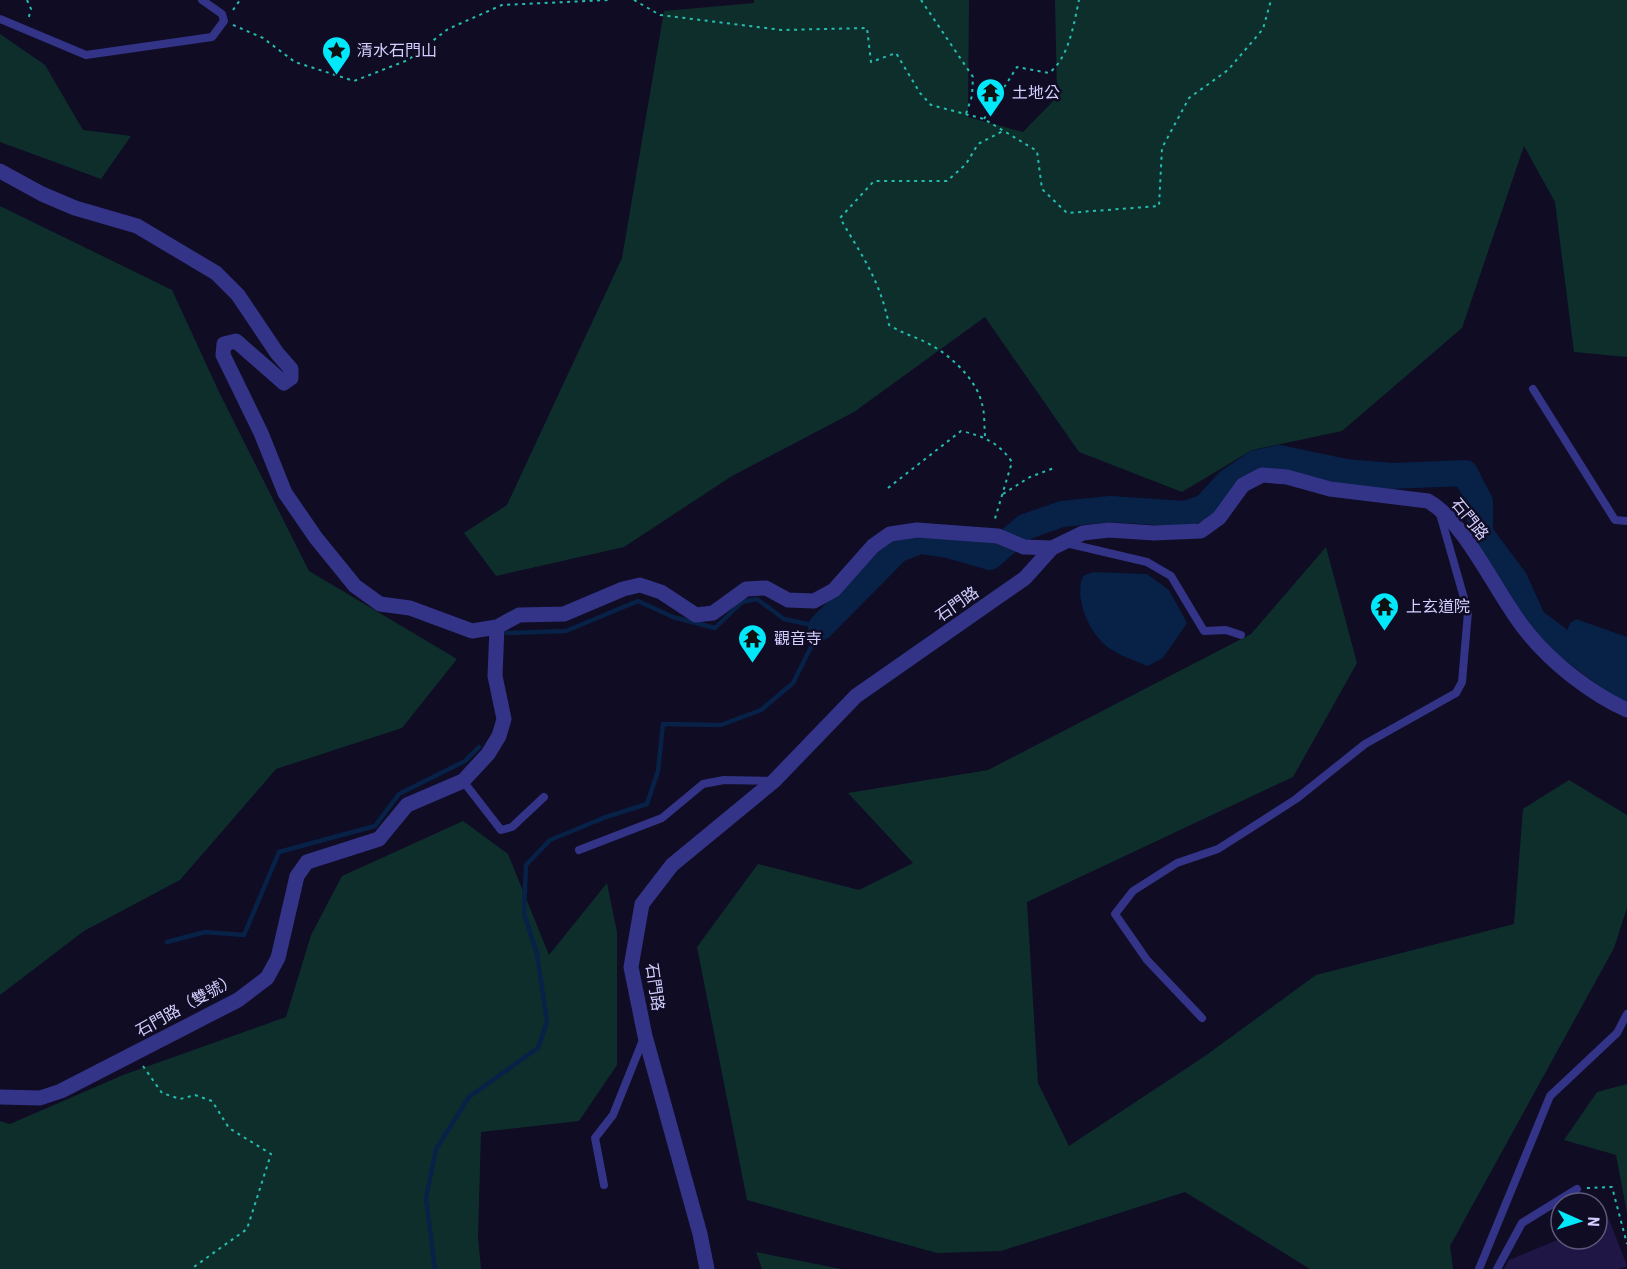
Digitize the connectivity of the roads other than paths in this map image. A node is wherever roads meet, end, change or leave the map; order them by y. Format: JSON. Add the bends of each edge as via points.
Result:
{"nodes":[{"id":1,"x":202,"y":0,"type":"edge"},
{"id":2,"x":0,"y":19,"type":"edge"},
{"id":3,"x":0,"y":171,"type":"edge"},
{"id":4,"x":1533,"y":388,"type":"dead end"},
{"id":5,"x":1438,"y":507,"type":"junction"},
{"id":6,"x":1627,"y":521,"type":"edge"},
{"id":7,"x":1058,"y":545,"type":"junction"},
{"id":8,"x":497,"y":627,"type":"junction"},
{"id":9,"x":1241,"y":635,"type":"dead end"},
{"id":10,"x":1627,"y":710,"type":"edge"},
{"id":11,"x":464,"y":781,"type":"junction"},
{"id":12,"x":774,"y":781,"type":"junction"},
{"id":13,"x":544,"y":797,"type":"dead end"},
{"id":14,"x":579,"y":850,"type":"dead end"},
{"id":15,"x":1627,"y":1014,"type":"edge"},
{"id":16,"x":1202,"y":1018,"type":"dead end"},
{"id":17,"x":645,"y":1036,"type":"junction"},
{"id":18,"x":0,"y":1097,"type":"edge"},
{"id":19,"x":604,"y":1185,"type":"dead end"},
{"id":20,"x":1577,"y":1189,"type":"road end"},
{"id":21,"x":707,"y":1269,"type":"edge"},
{"id":22,"x":1479,"y":1269,"type":"edge"},
{"id":23,"x":1497,"y":1269,"type":"edge"}],
"edges":[{"from":1,"to":2,"type":"lane","via":[[222,14],[224,21],[212,37],[86,55]]},
{"from":3,"to":8,"type":"street","via":[[75,208],[137,226],[216,273],[238,295],[291,369],[291,378],[284,383],[236,340],[224,344],[223,356],[285,493],[316,538],[355,586],[380,604],[410,608],[472,631]]},
{"from":4,"to":6,"type":"lane","via":[[1615,520]]},
{"from":5,"to":7,"type":"street","name":"石門路","via":[[1428,501],[1330,489],[1287,477],[1262,475],[1243,485],[1219,518],[1201,531],[1109,530],[1083,533]]},
{"from":5,"to":10,"type":"street","name":"石門路","via":[[1472,548],[1526,632],[1567,672]]},
{"from":5,"to":16,"type":"lane","via":[[1468,612],[1462,682],[1456,693],[1365,744],[1296,799],[1218,849],[1177,863],[1133,891],[1115,914],[1146,960]]},
{"from":7,"to":8,"type":"street","via":[[1024,547],[998,536],[917,530],[890,534],[873,546],[834,590],[814,601],[788,600],[766,588],[746,589],[713,613],[696,615],[661,592],[639,585],[564,614],[519,615]]},
{"from":7,"to":9,"type":"lane","via":[[1147,562],[1171,576],[1204,631],[1226,630]]},
{"from":7,"to":12,"type":"street","name":"石門路","via":[[1025,578],[856,696]]},
{"from":8,"to":11,"type":"street","name":"石門路（雙號）","via":[[495,676],[504,719],[488,754]]},
{"from":11,"to":13,"type":"lane","via":[[501,830],[512,827]]},
{"from":11,"to":18,"type":"street","name":"石門路（雙號）","via":[[407,805],[379,839],[307,862],[297,876],[278,958],[267,978],[238,1000],[61,1091],[39,1098]]},
{"from":12,"to":14,"type":"lane","via":[[724,780],[703,784],[662,818]]},
{"from":12,"to":17,"type":"street","name":"石門路","via":[[672,866],[642,904],[632,967]]},
{"from":15,"to":22,"type":"lane","via":[[1617,1033],[1550,1096]]},
{"from":17,"to":19,"type":"lane","via":[[613,1115],[595,1138]]},
{"from":17,"to":21,"type":"street","name":"石門路"},
{"from":20,"to":23,"type":"lane","via":[[1522,1223]]}]}
